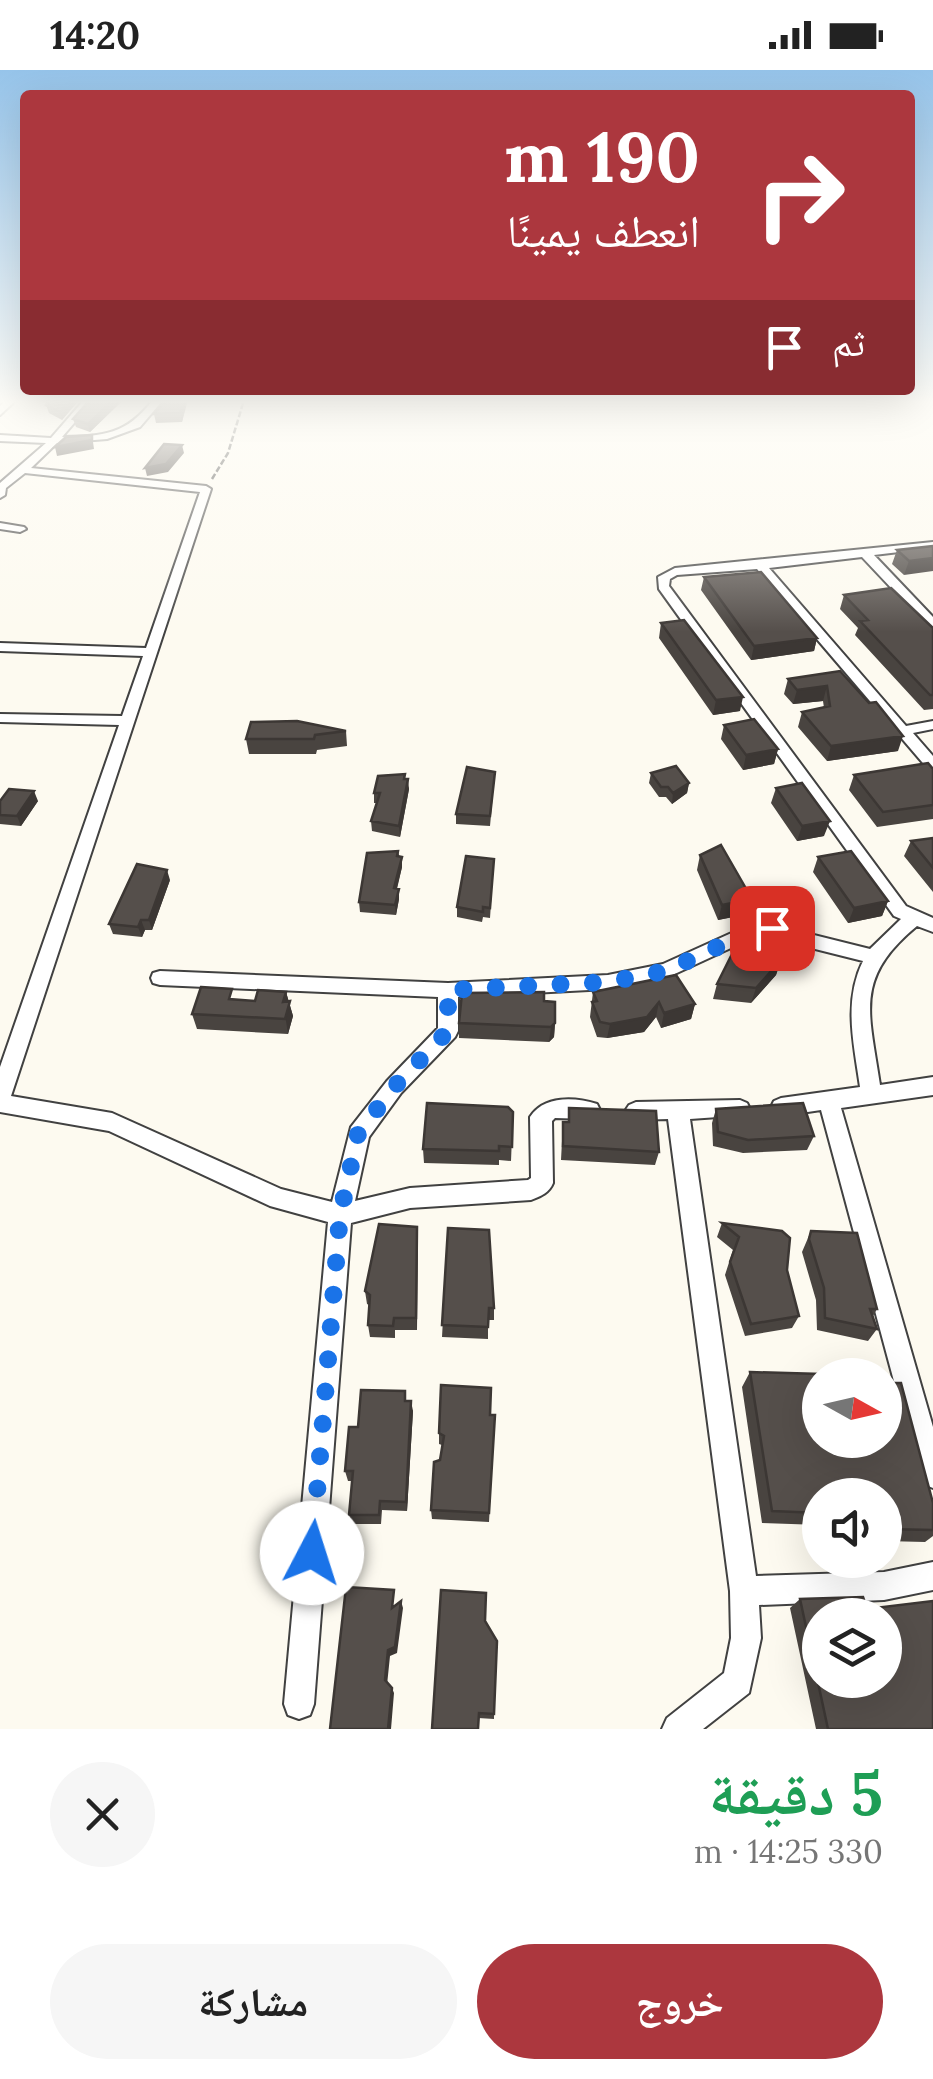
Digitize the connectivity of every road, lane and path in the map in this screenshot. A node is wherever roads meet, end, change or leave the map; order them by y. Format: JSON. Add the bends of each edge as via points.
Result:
{"nodes":[{"id":1,"x":96,"y":477,"type":"edge"},
{"id":2,"x":213,"y":477,"type":"edge"},
{"id":3,"x":206,"y":489,"type":"junction"},
{"id":4,"x":0,"y":526,"type":"edge"},
{"id":5,"x":20,"y":529,"type":"dead end"},
{"id":6,"x":933,"y":544,"type":"edge"},
{"id":7,"x":865,"y":553,"type":"junction"},
{"id":8,"x":760,"y":566,"type":"junction"},
{"id":9,"x":933,"y":624,"type":"edge"},
{"id":10,"x":0,"y":647,"type":"edge"},
{"id":11,"x":152,"y":652,"type":"junction"},
{"id":12,"x":0,"y":718,"type":"edge"},
{"id":13,"x":129,"y":722,"type":"junction"},
{"id":14,"x":933,"y":725,"type":"edge"},
{"id":15,"x":903,"y":731,"type":"junction"},
{"id":16,"x":933,"y":766,"type":"edge"},
{"id":17,"x":912,"y":920,"type":"junction"},
{"id":18,"x":933,"y":925,"type":"edge"},
{"id":19,"x":876,"y":957,"type":"junction"},
{"id":20,"x":160,"y":978,"type":"dead end"},
{"id":21,"x":448,"y":990,"type":"junction"},
{"id":22,"x":933,"y":1086,"type":"edge"},
{"id":23,"x":872,"y":1094,"type":"junction"},
{"id":24,"x":828,"y":1099,"type":"junction"},
{"id":25,"x":0,"y":1100,"type":"edge"},
{"id":26,"x":678,"y":1112,"type":"junction"},
{"id":27,"x":340,"y":1215,"type":"junction"},
{"id":28,"x":933,"y":1474,"type":"edge"},
{"id":29,"x":933,"y":1576,"type":"edge"},
{"id":30,"x":744,"y":1592,"type":"junction"},
{"id":31,"x":299,"y":1704,"type":"dead end"},
{"id":32,"x":678,"y":1729,"type":"edge"}],
"edges":[{"from":1,"to":3,"type":"street"},
{"from":2,"to":3,"type":"path"},
{"from":3,"to":11,"type":"street"},
{"from":4,"to":5,"type":"street"},
{"from":6,"to":7,"type":"street"},
{"from":7,"to":8,"type":"street"},
{"from":7,"to":9,"type":"street"},
{"from":8,"to":15,"type":"street"},
{"from":8,"to":17,"type":"street","via":[[676,572],[664,577],[663,586]]},
{"from":10,"to":11,"type":"street"},
{"from":11,"to":13,"type":"street"},
{"from":12,"to":13,"type":"street"},
{"from":13,"to":25,"type":"street"},
{"from":14,"to":15,"type":"street"},
{"from":15,"to":16,"type":"street"},
{"from":17,"to":18,"type":"street"},
{"from":17,"to":19,"type":"street"},
{"from":19,"to":21,"type":"street","via":[[758,928],[666,971],[608,982]]},
{"from":19,"to":23,"type":"street","via":[[861,974],[859,992]]},
{"from":20,"to":21,"type":"street"},
{"from":21,"to":27,"type":"street","via":[[448,1031],[358,1134]]},
{"from":22,"to":23,"type":"street"},
{"from":23,"to":24,"type":"street"},
{"from":24,"to":26,"type":"street"},
{"from":24,"to":28,"type":"street"},
{"from":25,"to":27,"type":"street","via":[[112,1122],[278,1198]]},
{"from":26,"to":27,"type":"street","via":[[551,1109],[539,1128],[542,1183],[531,1190],[410,1198]]},
{"from":26,"to":30,"type":"street"},
{"from":27,"to":31,"type":"street"},
{"from":29,"to":30,"type":"street","via":[[884,1586]]},
{"from":30,"to":32,"type":"street","via":[[746,1638],[738,1682]]}]}
